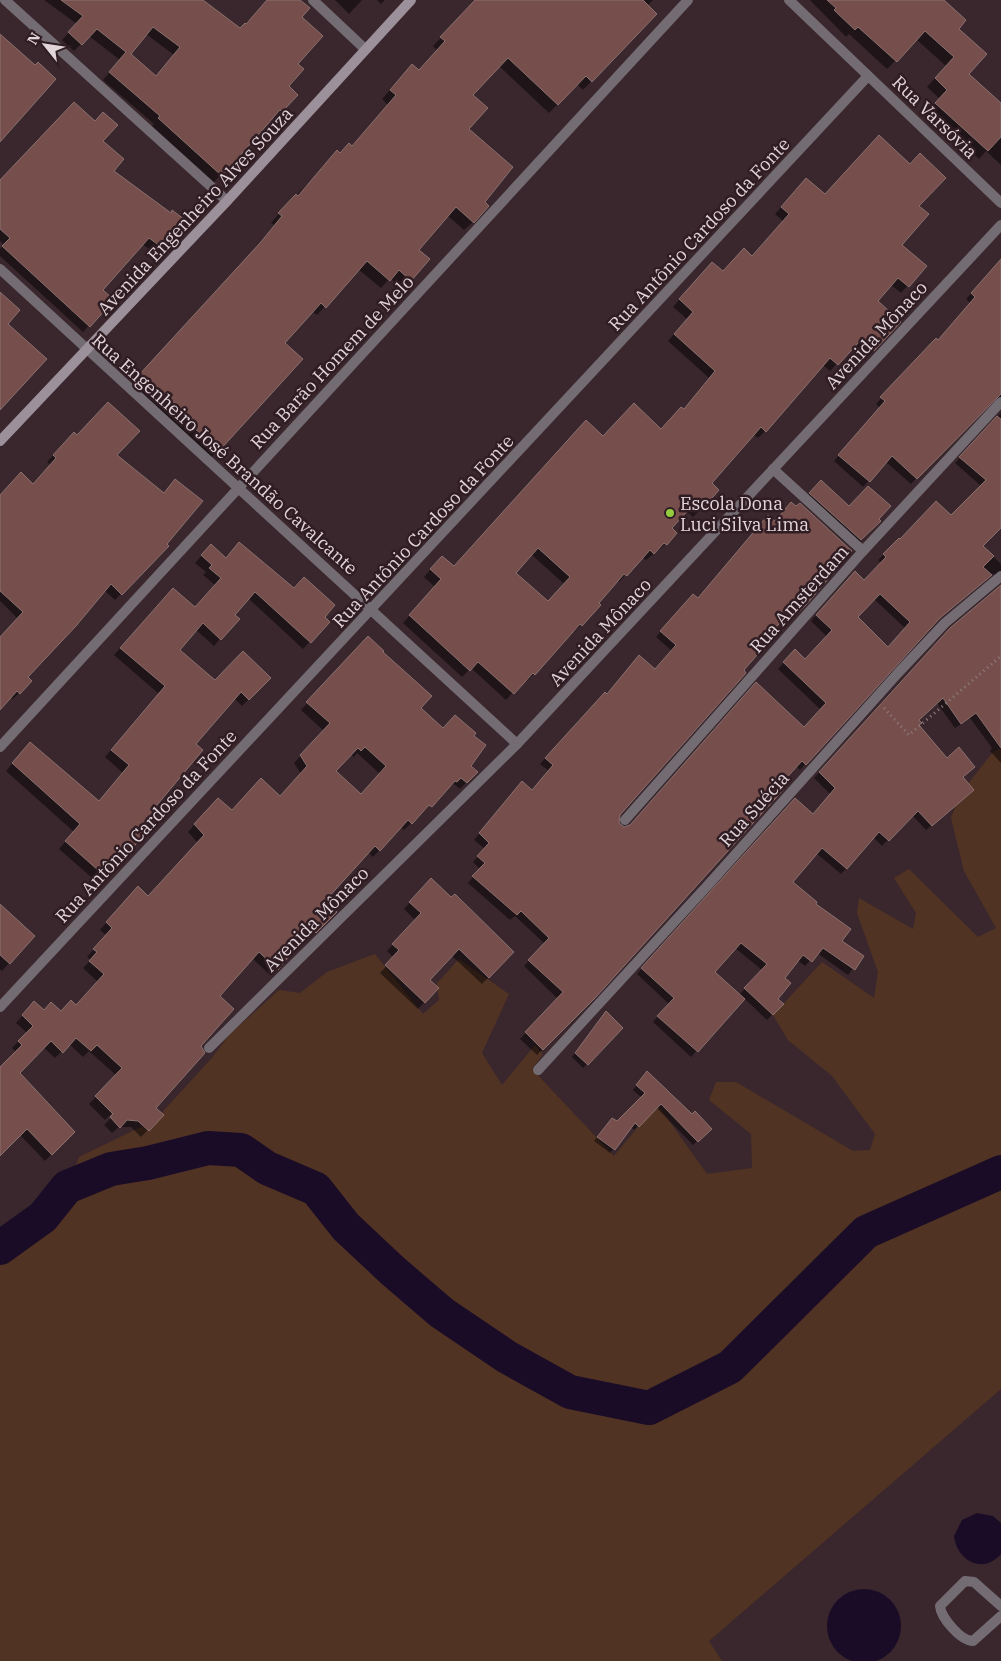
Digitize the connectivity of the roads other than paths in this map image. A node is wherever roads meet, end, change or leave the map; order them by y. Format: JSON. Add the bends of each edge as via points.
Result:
{"nodes":[{"id":1,"x":5,"y":0,"type":"edge"},
{"id":2,"x":313,"y":0,"type":"edge"},
{"id":3,"x":411,"y":0,"type":"edge"},
{"id":4,"x":688,"y":0,"type":"edge"},
{"id":5,"x":788,"y":0,"type":"edge"},
{"id":6,"x":365,"y":49,"type":"junction"},
{"id":7,"x":868,"y":76,"type":"junction"},
{"id":8,"x":227,"y":201,"type":"junction"},
{"id":9,"x":1001,"y":202,"type":"edge"},
{"id":10,"x":1001,"y":225,"type":"edge"},
{"id":11,"x":0,"y":269,"type":"edge"},
{"id":12,"x":86,"y":350,"type":"junction"},
{"id":13,"x":1001,"y":402,"type":"edge"},
{"id":14,"x":0,"y":441,"type":"edge"},
{"id":15,"x":773,"y":469,"type":"junction"},
{"id":16,"x":238,"y":487,"type":"junction"},
{"id":17,"x":863,"y":551,"type":"junction"},
{"id":18,"x":1001,"y":576,"type":"edge"},
{"id":19,"x":372,"y":609,"type":"junction"},
{"id":20,"x":517,"y":744,"type":"junction"},
{"id":21,"x":0,"y":747,"type":"edge"},
{"id":22,"x":625,"y":820,"type":"dead end"},
{"id":23,"x":0,"y":1007,"type":"edge"},
{"id":24,"x":209,"y":1048,"type":"dead end"},
{"id":25,"x":538,"y":1070,"type":"dead end"},
{"id":26,"x":1001,"y":1606,"type":"edge"},
{"id":27,"x":1001,"y":1616,"type":"edge"}],
"edges":[{"from":1,"to":8,"type":"street"},
{"from":2,"to":6,"type":"street"},
{"from":3,"to":6,"type":"main road","name":"Avenida Engenheiro Alves Souza"},
{"from":4,"to":16,"type":"street","name":"Rua Barão Homem de Melo"},
{"from":5,"to":7,"type":"street","name":"Rua Varsóvia"},
{"from":6,"to":8,"type":"main road","name":"Avenida Engenheiro Alves Souza"},
{"from":7,"to":9,"type":"street","name":"Rua Varsóvia"},
{"from":7,"to":19,"type":"street","name":"Rua Antônio Cardoso da Fonte"},
{"from":8,"to":12,"type":"main road","name":"Avenida Engenheiro Alves Souza"},
{"from":10,"to":15,"type":"street","name":"Avenida Mônaco"},
{"from":11,"to":12,"type":"street","name":"Rua Engenheiro José Brandão Cavalcante"},
{"from":12,"to":14,"type":"main road","name":"Avenida Engenheiro Alves Souza"},
{"from":12,"to":16,"type":"street","name":"Rua Engenheiro José Brandão Cavalcante"},
{"from":13,"to":17,"type":"street","name":"Rua Amsterdam"},
{"from":15,"to":17,"type":"street"},
{"from":15,"to":20,"type":"street","name":"Avenida Mônaco"},
{"from":16,"to":19,"type":"street","name":"Rua Engenheiro José Brandão Cavalcante"},
{"from":16,"to":21,"type":"street","name":"Rua Barão Homem de Melo"},
{"from":17,"to":22,"type":"street","name":"Rua Amsterdam"},
{"from":18,"to":25,"type":"street","name":"Rua Suécia","via":[[945,623]]},
{"from":19,"to":20,"type":"street","name":"Rua Engenheiro José Brandão Cavalcante"},
{"from":19,"to":23,"type":"street","name":"Rua Antônio Cardoso da Fonte"},
{"from":20,"to":24,"type":"street","name":"Avenida Mônaco"},
{"from":26,"to":27,"type":"street","via":[[968,1580],[940,1606],[941,1613],[969,1641]]}]}
